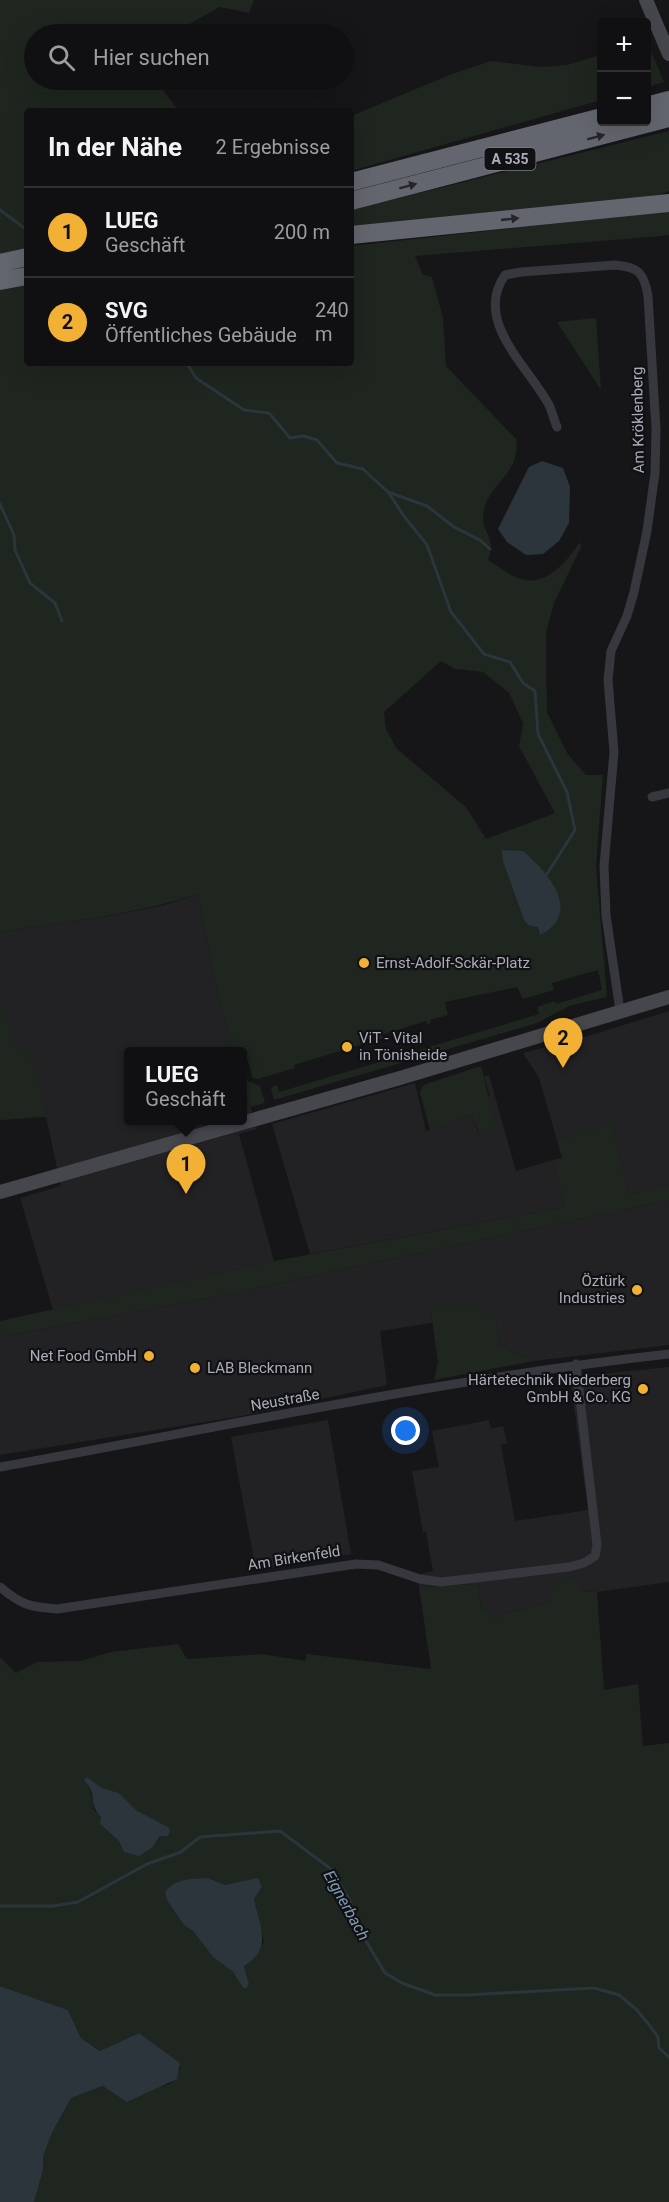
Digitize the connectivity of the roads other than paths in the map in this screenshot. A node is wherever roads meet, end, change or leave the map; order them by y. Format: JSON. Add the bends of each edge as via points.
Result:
{"nodes":[{"id":1,"x":646,"y":0,"type":"edge"},
{"id":2,"x":669,"y":54,"type":"edge"},
{"id":3,"x":669,"y":100,"type":"edge"},
{"id":4,"x":651,"y":104,"type":"edge"},
{"id":5,"x":597,"y":118,"type":"edge"},
{"id":6,"x":669,"y":118,"type":"edge"},
{"id":7,"x":354,"y":181,"type":"edge"},
{"id":8,"x":354,"y":200,"type":"edge"},
{"id":9,"x":665,"y":202,"type":"edge"},
{"id":10,"x":354,"y":236,"type":"edge"},
{"id":11,"x":24,"y":258,"type":"edge"},
{"id":12,"x":0,"y":263,"type":"edge"},
{"id":13,"x":24,"y":277,"type":"edge"},
{"id":14,"x":0,"y":281,"type":"edge"},
{"id":15,"x":557,"y":427,"type":"dead end"},
{"id":16,"x":669,"y":793,"type":"edge"},
{"id":17,"x":652,"y":797,"type":"dead end"},
{"id":18,"x":669,"y":997,"type":"edge"},
{"id":19,"x":620,"y":1011,"type":"junction"},
{"id":20,"x":247,"y":1121,"type":"edge"},
{"id":21,"x":233,"y":1125,"type":"edge"},
{"id":22,"x":0,"y":1192,"type":"edge"},
{"id":23,"x":669,"y":1354,"type":"edge"},
{"id":24,"x":576,"y":1364,"type":"junction"},
{"id":25,"x":0,"y":1467,"type":"edge"},
{"id":26,"x":0,"y":1587,"type":"edge"}],
"edges":[{"from":1,"to":2,"type":"main road"},
{"from":3,"to":4,"type":"highway"},
{"from":5,"to":7,"type":"highway","number":"A 535"},
{"from":8,"to":6,"type":"highway","number":"A 535","one_way":true},
{"from":10,"to":9,"type":"highway","one_way":true},
{"from":11,"to":12,"type":"highway"},
{"from":13,"to":14,"type":"highway"},
{"from":15,"to":19,"type":"street","name":"Am Kröklenberg","via":[[549,405],[500,330],[495,296],[498,284],[505,275],[521,272],[629,266],[640,272],[648,296],[656,473],[634,592],[611,651],[608,680],[614,752],[604,866],[609,941]]},
{"from":16,"to":17,"type":"street"},
{"from":18,"to":19,"type":"main road"},
{"from":19,"to":20,"type":"main road"},
{"from":21,"to":22,"type":"main road"},
{"from":23,"to":24,"type":"street","name":"Neustraße"},
{"from":24,"to":25,"type":"street","name":"Neustraße"},
{"from":24,"to":26,"type":"street","name":"Am Birkenfeld","via":[[597,1545],[595,1556],[584,1563],[441,1582],[378,1565],[356,1564],[57,1609],[31,1607]]}]}
